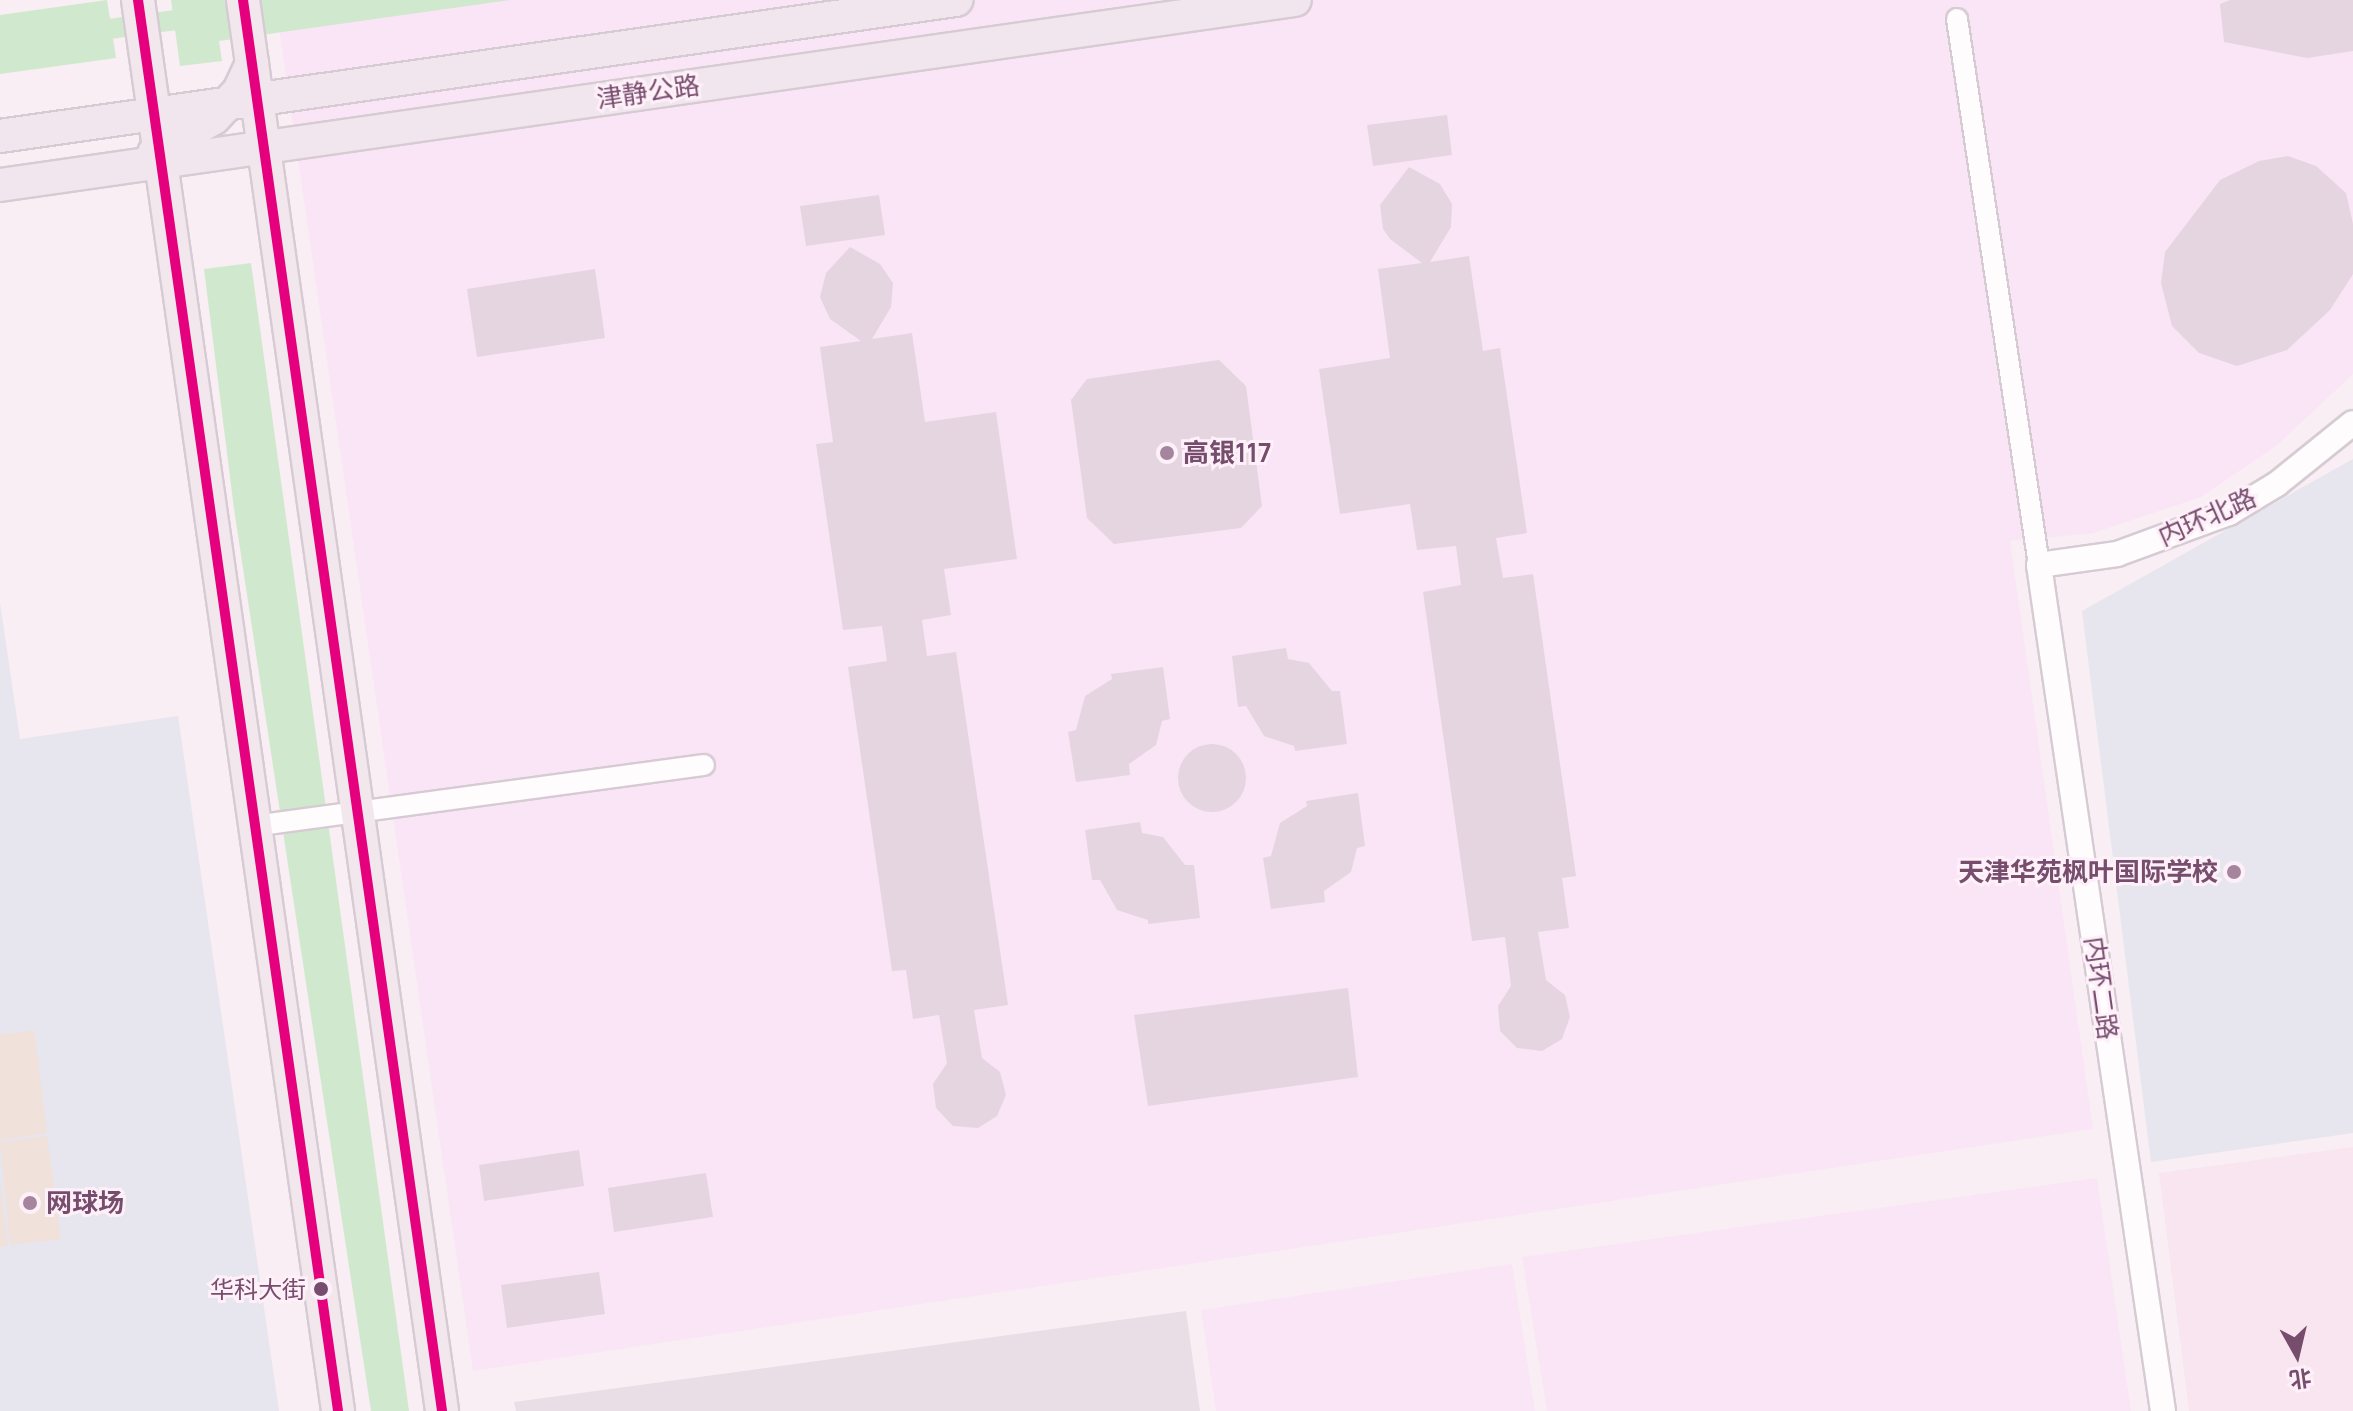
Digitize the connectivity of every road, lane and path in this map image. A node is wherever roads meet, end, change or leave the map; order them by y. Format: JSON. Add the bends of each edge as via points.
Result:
{"nodes":[{"id":1,"x":138,"y":0,"type":"edge"},
{"id":2,"x":243,"y":0,"type":"edge"},
{"id":3,"x":956,"y":0,"type":"edge"},
{"id":4,"x":1295,"y":0,"type":"edge"},
{"id":5,"x":1957,"y":19,"type":"dead end"},
{"id":6,"x":149,"y":78,"type":"junction"},
{"id":7,"x":244,"y":101,"type":"junction"},
{"id":8,"x":154,"y":114,"type":"junction"},
{"id":9,"x":99,"y":122,"type":"junction"},
{"id":10,"x":0,"y":136,"type":"edge"},
{"id":11,"x":264,"y":146,"type":"junction"},
{"id":12,"x":160,"y":156,"type":"junction"},
{"id":13,"x":0,"y":185,"type":"edge"},
{"id":14,"x":2353,"y":423,"type":"edge"},
{"id":15,"x":2039,"y":565,"type":"junction"},
{"id":16,"x":704,"y":765,"type":"dead end"},
{"id":17,"x":347,"y":812,"type":"junction"},
{"id":18,"x":261,"y":825,"type":"junction"},
{"id":19,"x":338,"y":1411,"type":"edge"},
{"id":20,"x":442,"y":1411,"type":"edge"},
{"id":21,"x":2163,"y":1411,"type":"edge"}],
"edges":[{"from":1,"to":6,"type":"main road"},
{"from":2,"to":7,"type":"main road","via":[[252,63]]},
{"from":3,"to":7,"type":"highway","name":"津静公路"},
{"from":4,"to":11,"type":"highway","name":"津静公路"},
{"from":5,"to":15,"type":"street"},
{"from":6,"to":8,"type":"main road"},
{"from":6,"to":9,"type":"main road","via":[[140,104]]},
{"from":7,"to":8,"type":"highway","name":"津静公路"},
{"from":7,"to":11,"type":"main road"},
{"from":7,"to":12,"type":"highway"},
{"from":8,"to":9,"type":"highway","name":"津静公路"},
{"from":8,"to":12,"type":"main road"},
{"from":9,"to":10,"type":"highway","name":"津静公路"},
{"from":11,"to":12,"type":"highway","name":"津静公路"},
{"from":11,"to":17,"type":"main road"},
{"from":12,"to":13,"type":"highway","name":"津静公路"},
{"from":12,"to":18,"type":"main road"},
{"from":14,"to":15,"type":"street","name":"内环北路","via":[[2277,484],[2229,513],[2117,554]]},
{"from":15,"to":21,"type":"street","name":"内环二路"},
{"from":16,"to":17,"type":"street"},
{"from":17,"to":18,"type":"street"},
{"from":17,"to":20,"type":"main road"},
{"from":18,"to":19,"type":"main road"}]}
